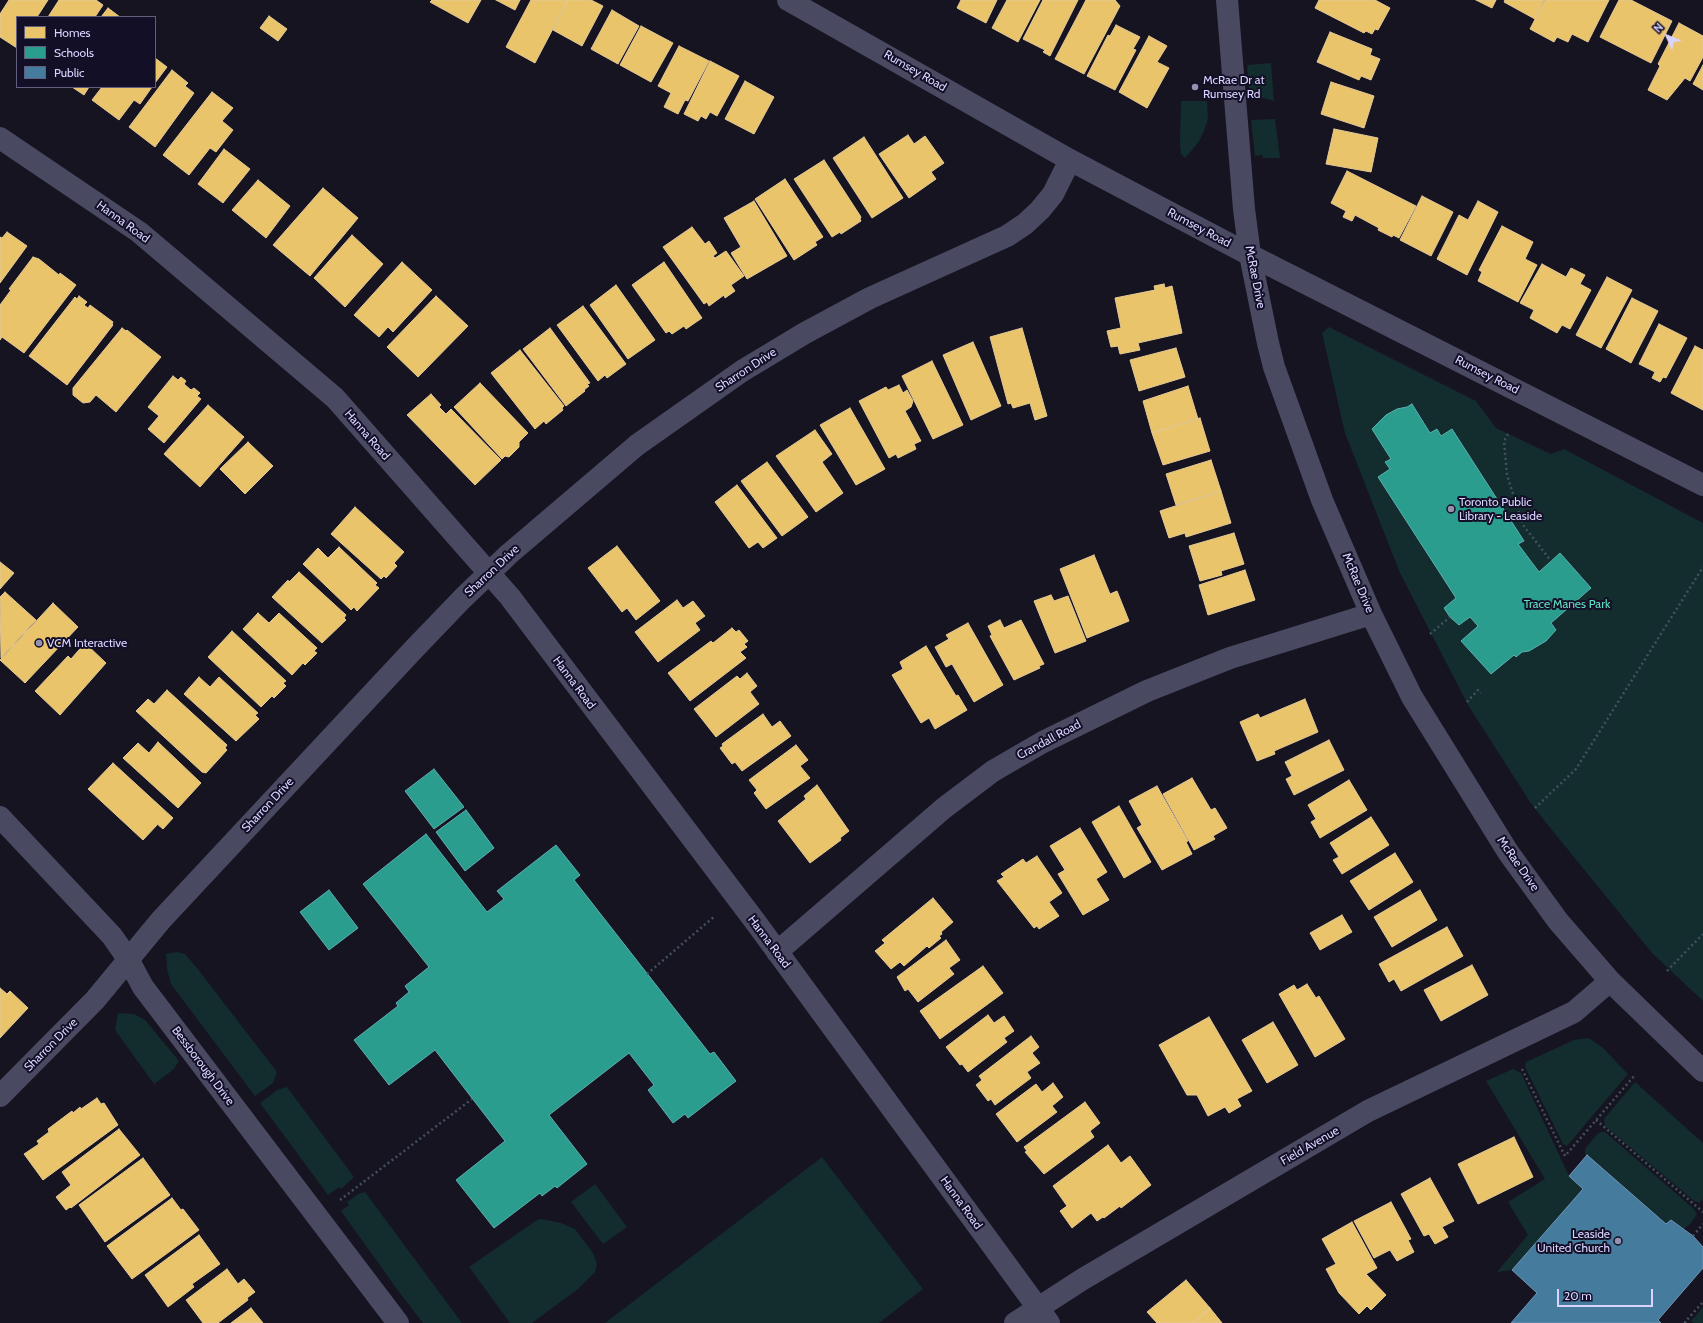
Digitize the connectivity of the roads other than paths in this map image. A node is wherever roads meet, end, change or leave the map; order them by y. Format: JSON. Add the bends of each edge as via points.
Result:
{"nodes":[{"id":1,"x":788,"y":0,"type":"edge"},
{"id":2,"x":1227,"y":0,"type":"edge"},
{"id":3,"x":0,"y":138,"type":"edge"},
{"id":4,"x":1070,"y":160,"type":"junction"},
{"id":5,"x":1250,"y":255,"type":"junction"},
{"id":6,"x":1703,"y":485,"type":"edge"},
{"id":7,"x":489,"y":573,"type":"junction"},
{"id":8,"x":1371,"y":614,"type":"junction"},
{"id":9,"x":0,"y":817,"type":"edge"},
{"id":10,"x":777,"y":952,"type":"junction"},
{"id":11,"x":128,"y":959,"type":"junction"},
{"id":12,"x":1610,"y":980,"type":"junction"},
{"id":13,"x":1703,"y":1071,"type":"edge"},
{"id":14,"x":0,"y":1096,"type":"edge"},
{"id":15,"x":1043,"y":1315,"type":"edge"},
{"id":16,"x":398,"y":1323,"type":"edge"},
{"id":17,"x":1015,"y":1323,"type":"edge"}],
"edges":[{"from":1,"to":4,"type":"street","name":"Rumsey Road"},
{"from":2,"to":5,"type":"street","name":"McRae Drive"},
{"from":3,"to":7,"type":"street","name":"Hanna Road","via":[[139,232],[335,398]]},
{"from":4,"to":5,"type":"street","name":"Rumsey Road"},
{"from":4,"to":7,"type":"street","name":"Sharron Drive","via":[[1053,194],[1025,224],[1007,236],[870,298],[742,371],[637,445]]},
{"from":5,"to":6,"type":"street","name":"Rumsey Road"},
{"from":5,"to":8,"type":"street","name":"McRae Drive","via":[[1274,367],[1322,500]]},
{"from":7,"to":10,"type":"street","name":"Hanna Road","via":[[510,597]]},
{"from":7,"to":11,"type":"street","name":"Sharron Drive","via":[[398,666],[161,920]]},
{"from":8,"to":10,"type":"street","name":"Crandall Road","via":[[1230,658],[1147,691],[1043,742],[993,771],[944,808]]},
{"from":8,"to":12,"type":"street","name":"McRae Drive","via":[[1412,697],[1508,852],[1558,921]]},
{"from":9,"to":11,"type":"street","name":"Bessborough Drive","via":[[112,936]]},
{"from":10,"to":15,"type":"street","name":"Hanna Road"},
{"from":11,"to":14,"type":"street","name":"Sharron Drive","via":[[95,1000]]},
{"from":11,"to":16,"type":"street","name":"Bessborough Drive","via":[[144,987]]},
{"from":12,"to":13,"type":"street","name":"McRae Drive"},
{"from":12,"to":15,"type":"street","name":"Field Avenue","via":[[1574,1012],[1368,1111],[1083,1278]]},
{"from":15,"to":17,"type":"street","name":"Field Avenue"}]}
